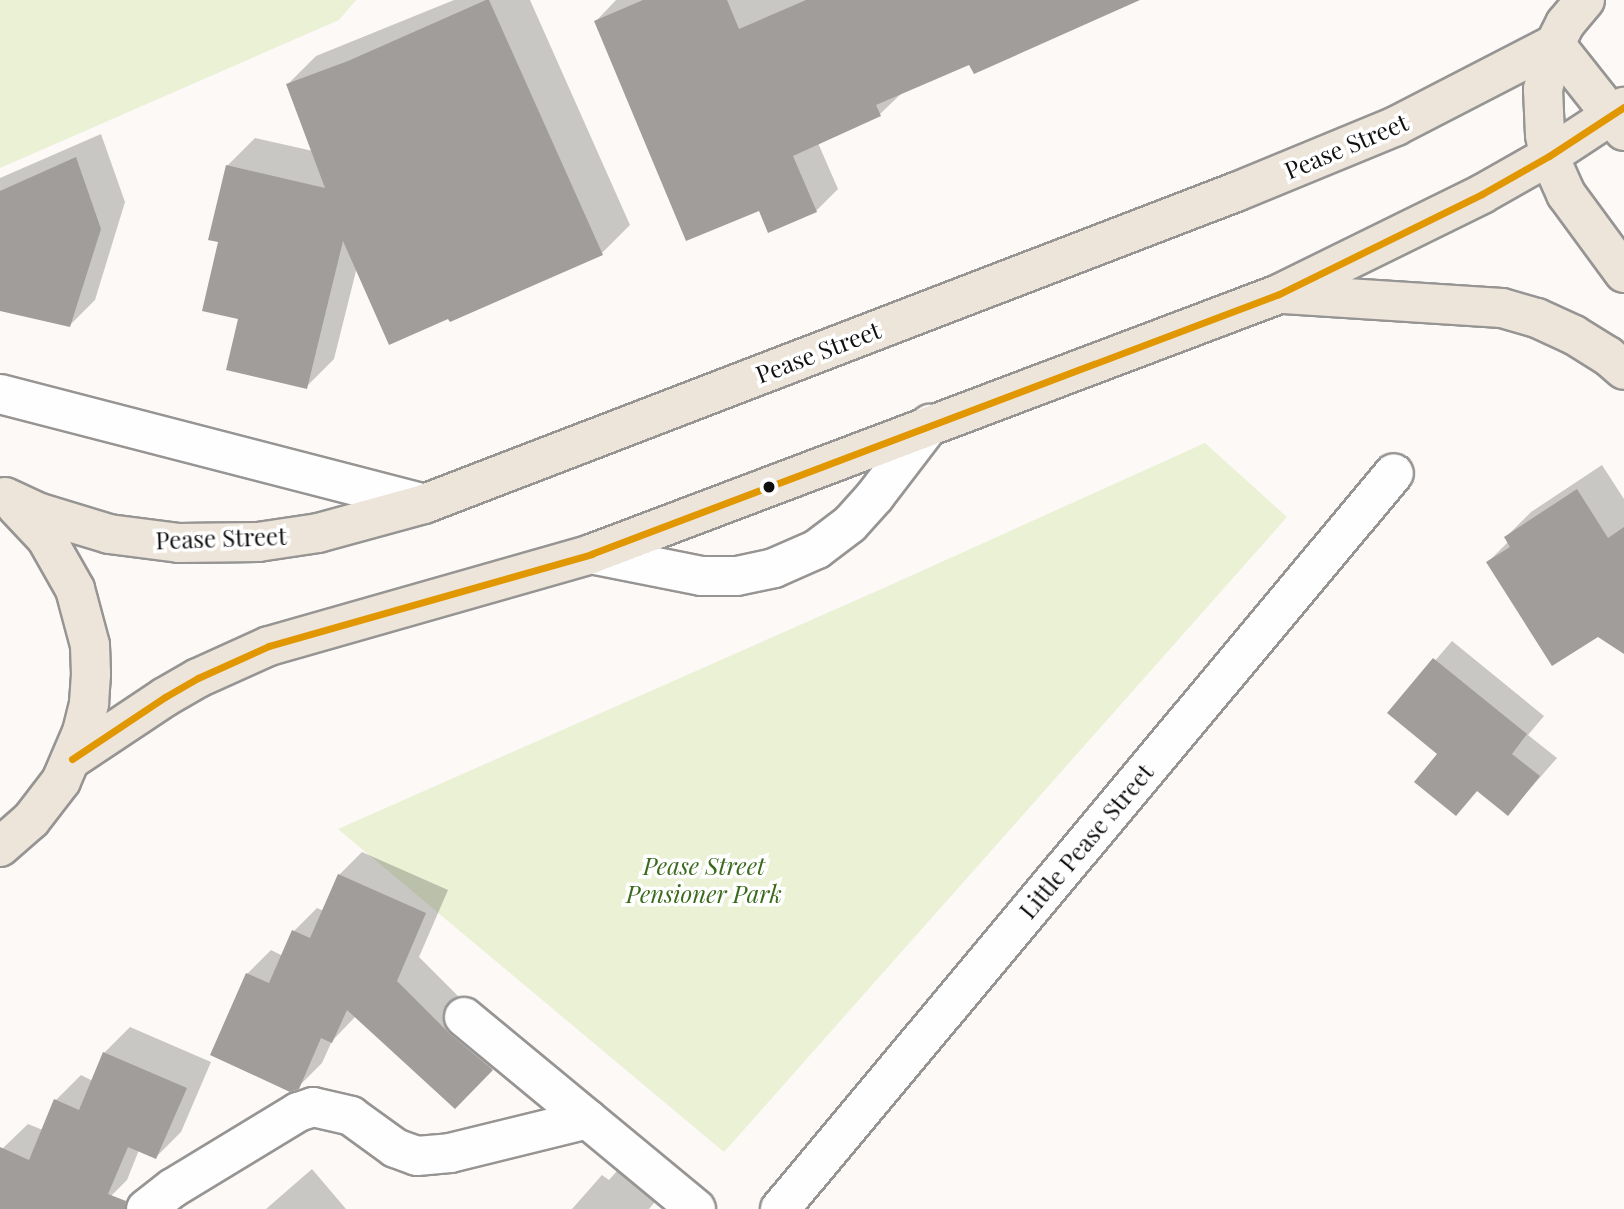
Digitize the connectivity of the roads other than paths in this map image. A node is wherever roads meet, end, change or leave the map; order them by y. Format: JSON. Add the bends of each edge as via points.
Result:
{"nodes":[{"id":1,"x":1585,"y":0,"type":"edge"},
{"id":2,"x":1555,"y":44,"type":"junction"},
{"id":3,"x":1620,"y":118,"type":"edge"},
{"id":4,"x":1549,"y":156,"type":"junction"},
{"id":5,"x":1624,"y":273,"type":"edge"},
{"id":6,"x":1279,"y":294,"type":"junction"},
{"id":7,"x":1624,"y":370,"type":"edge"},
{"id":8,"x":0,"y":394,"type":"edge"},
{"id":9,"x":930,"y":424,"type":"junction"},
{"id":10,"x":1394,"y":473,"type":"dead end"},
{"id":11,"x":2,"y":496,"type":"edge"},
{"id":12,"x":424,"y":504,"type":"junction"},
{"id":13,"x":591,"y":554,"type":"junction"},
{"id":14,"x":72,"y":759,"type":"junction"},
{"id":15,"x":0,"y":847,"type":"edge"},
{"id":16,"x":464,"y":1017,"type":"dead end"},
{"id":17,"x":588,"y":1119,"type":"junction"},
{"id":18,"x":146,"y":1209,"type":"edge"},
{"id":19,"x":696,"y":1209,"type":"edge"},
{"id":20,"x":780,"y":1209,"type":"edge"}],
"edges":[{"from":1,"to":2,"type":"main road"},
{"from":2,"to":3,"type":"main road"},
{"from":2,"to":4,"type":"main road","via":[[1543,89]]},
{"from":2,"to":12,"type":"main road","name":"Pease Street","via":[[1396,126],[1236,192]]},
{"from":3,"to":4,"type":"main road"},
{"from":4,"to":5,"type":"main road","via":[[1566,194]]},
{"from":4,"to":6,"type":"main road","via":[[1416,229]]},
{"from":6,"to":7,"type":"main road","via":[[1502,308],[1574,335]]},
{"from":6,"to":9,"type":"main road"},
{"from":8,"to":12,"type":"street"},
{"from":9,"to":13,"type":"main road"},
{"from":9,"to":13,"type":"street","via":[[850,524],[817,549],[774,568],[737,576],[701,576]]},
{"from":10,"to":20,"type":"street","name":"Little Pease Street"},
{"from":11,"to":12,"type":"main road","name":"Pease Street","via":[[109,534],[179,543],[258,542],[318,533]]},
{"from":11,"to":14,"type":"main road","via":[[46,538],[63,562],[85,616],[90,645],[89,703]]},
{"from":13,"to":14,"type":"main road","via":[[269,646],[164,697]]},
{"from":14,"to":15,"type":"main road","via":[[47,801]]},
{"from":16,"to":17,"type":"street"},
{"from":17,"to":18,"type":"street","via":[[439,1155],[417,1156],[395,1147],[351,1116],[313,1107],[173,1188]]},
{"from":17,"to":19,"type":"street"}]}
